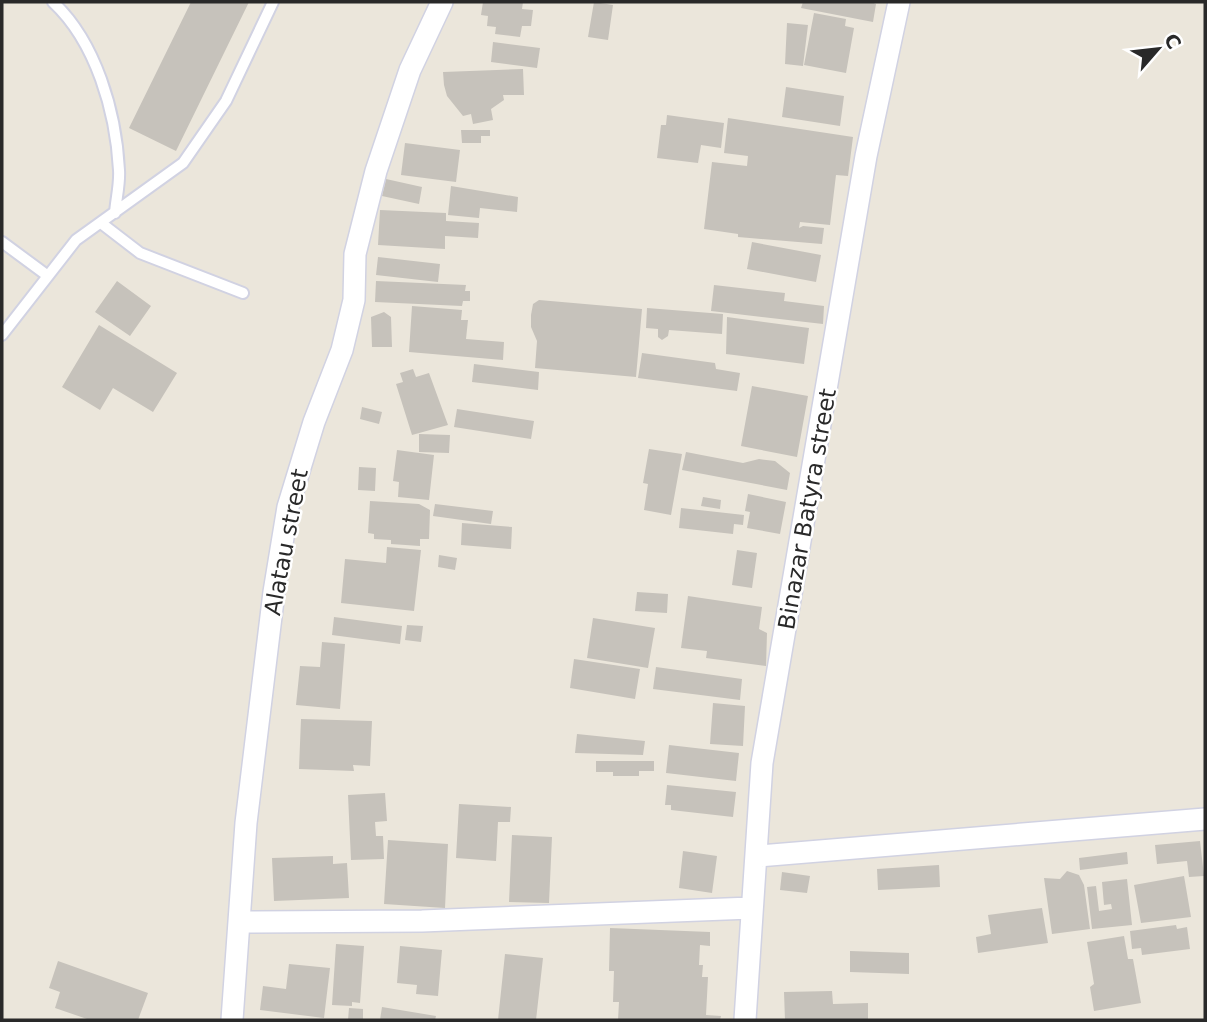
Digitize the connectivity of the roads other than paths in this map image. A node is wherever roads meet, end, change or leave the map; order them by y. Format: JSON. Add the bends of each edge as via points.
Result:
{"nodes":[{"id":1,"x":53,"y":2,"type":"edge"},
{"id":2,"x":273,"y":2,"type":"edge"},
{"id":3,"x":442,"y":2,"type":"edge"},
{"id":4,"x":900,"y":2,"type":"edge"},
{"id":5,"x":115,"y":213,"type":"junction"},
{"id":6,"x":101,"y":223,"type":"junction"},
{"id":7,"x":2,"y":242,"type":"edge"},
{"id":8,"x":48,"y":276,"type":"junction"},
{"id":9,"x":243,"y":293,"type":"dead end"},
{"id":10,"x":2,"y":335,"type":"edge"},
{"id":11,"x":1205,"y":819,"type":"edge"},
{"id":12,"x":758,"y":856,"type":"junction"},
{"id":13,"x":751,"y":908,"type":"junction"},
{"id":14,"x":240,"y":922,"type":"junction"},
{"id":15,"x":232,"y":1020,"type":"edge"},
{"id":16,"x":746,"y":1020,"type":"edge"}],
"edges":[{"from":1,"to":5,"type":"lane","via":[[93,58],[112,118],[119,171]]},
{"from":2,"to":5,"type":"lane","via":[[226,101],[183,163]]},
{"from":3,"to":14,"type":"street","name":"Alatau street","via":[[410,70],[376,171],[355,254],[354,300],[342,350],[288,507],[249,796]]},
{"from":4,"to":12,"type":"street","name":"Binazar Batyra street","via":[[866,156],[762,763]]},
{"from":5,"to":6,"type":"lane"},
{"from":6,"to":8,"type":"lane","via":[[76,240]]},
{"from":6,"to":9,"type":"lane","via":[[140,253]]},
{"from":7,"to":8,"type":"lane"},
{"from":8,"to":10,"type":"lane"},
{"from":11,"to":12,"type":"street"},
{"from":12,"to":13,"type":"street","name":"Binazar Batyra street"},
{"from":13,"to":14,"type":"street","via":[[422,921]]},
{"from":13,"to":16,"type":"street","name":"Binazar Batyra street"},
{"from":14,"to":15,"type":"street","name":"Alatau street"}]}
